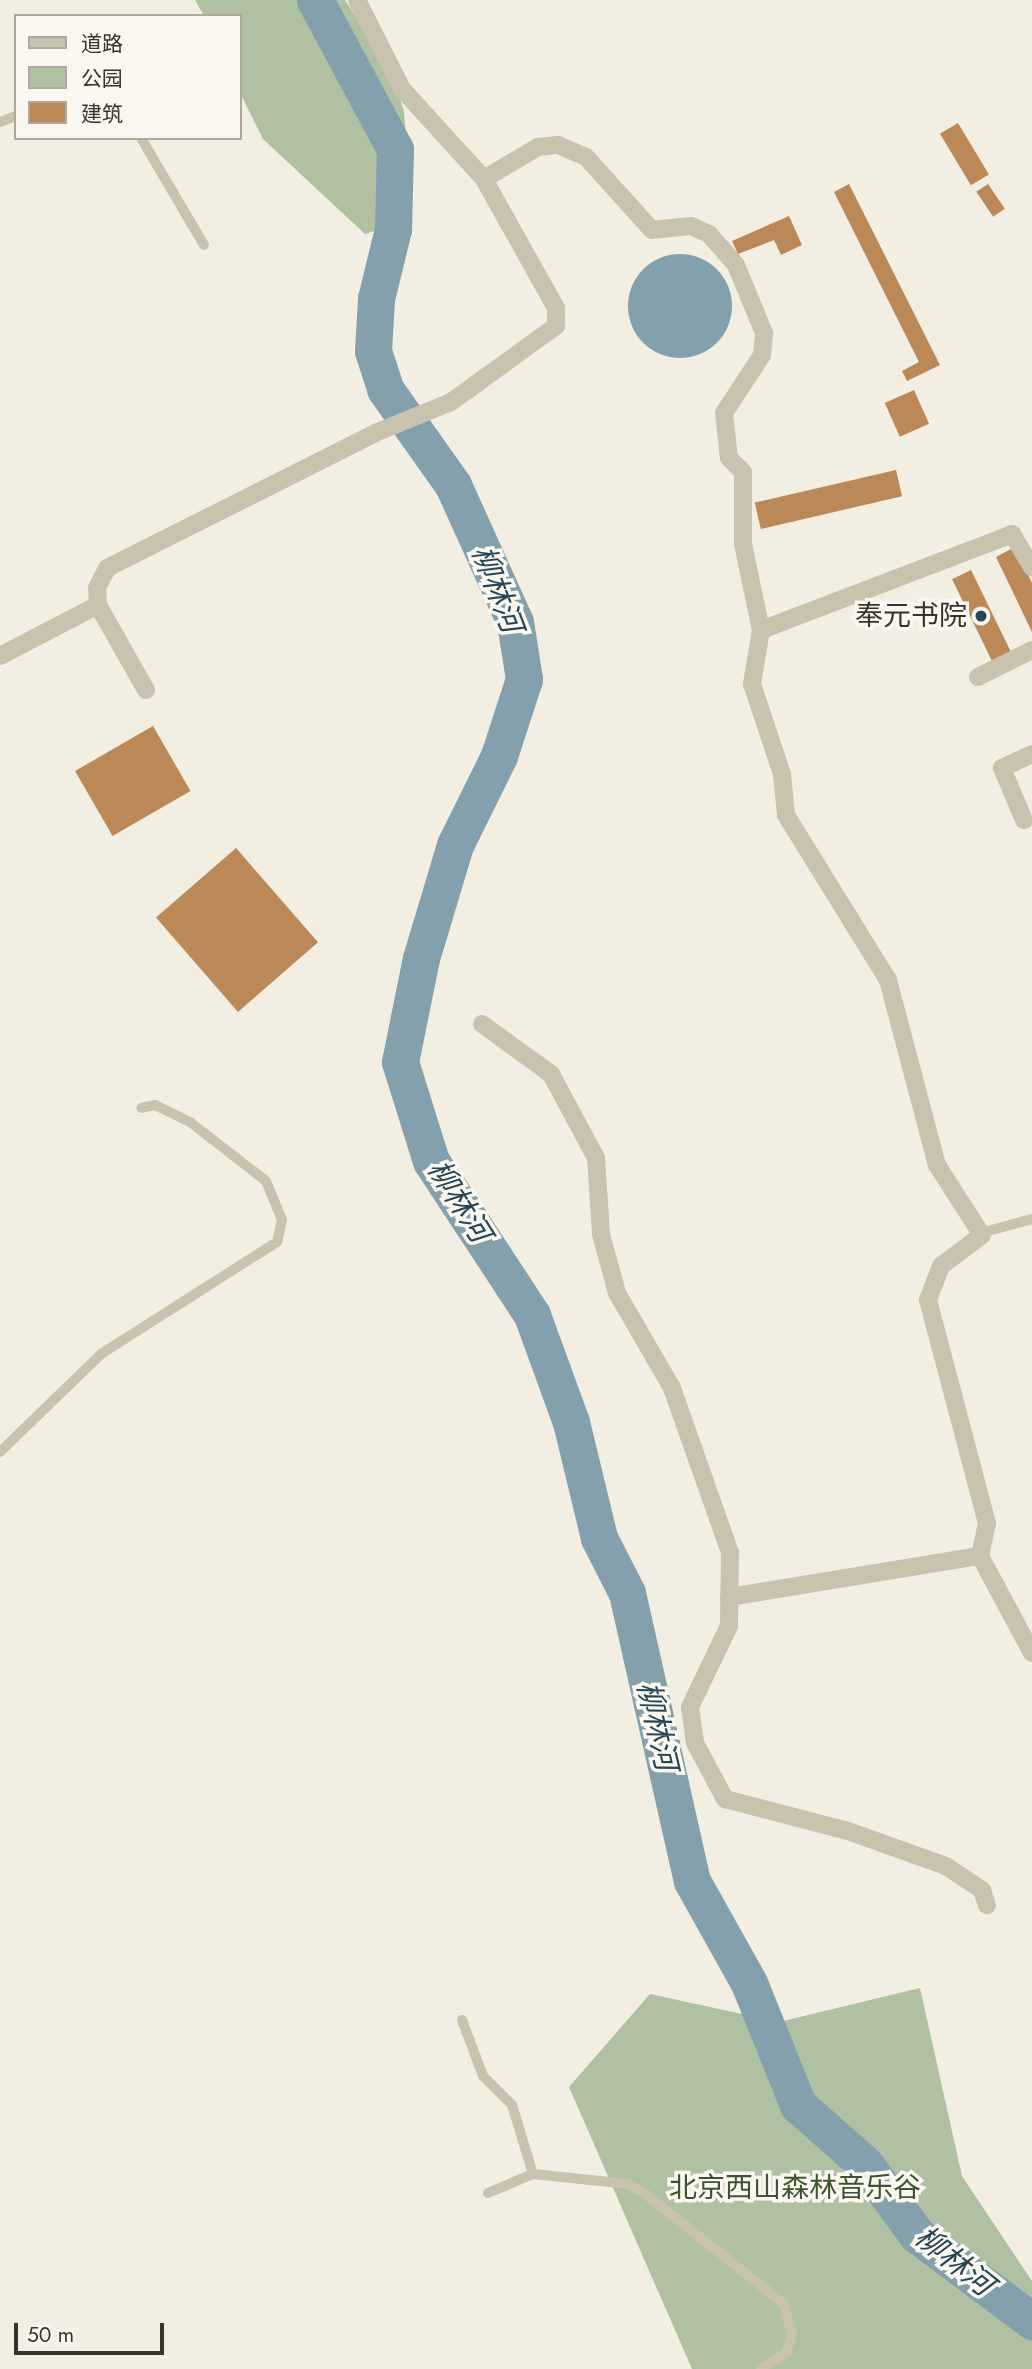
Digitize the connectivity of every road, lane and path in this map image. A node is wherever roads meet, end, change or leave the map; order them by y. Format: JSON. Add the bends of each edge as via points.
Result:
{"nodes":[{"id":1,"x":357,"y":0,"type":"edge"},
{"id":2,"x":142,"y":140,"type":"edge"},
{"id":3,"x":484,"y":179,"type":"junction"},
{"id":4,"x":204,"y":245,"type":"dead end"},
{"id":5,"x":1032,"y":567,"type":"edge"},
{"id":6,"x":98,"y":605,"type":"junction"},
{"id":7,"x":761,"y":630,"type":"junction"},
{"id":8,"x":1032,"y":650,"type":"edge"},
{"id":9,"x":0,"y":656,"type":"edge"},
{"id":10,"x":978,"y":677,"type":"dead end"},
{"id":11,"x":146,"y":690,"type":"dead end"},
{"id":12,"x":1032,"y":754,"type":"edge"},
{"id":13,"x":1024,"y":820,"type":"dead end"},
{"id":14,"x":482,"y":1024,"type":"dead end"},
{"id":15,"x":141,"y":1108,"type":"dead end"},
{"id":16,"x":1032,"y":1219,"type":"edge"},
{"id":17,"x":981,"y":1233,"type":"junction"},
{"id":18,"x":0,"y":1452,"type":"edge"},
{"id":19,"x":980,"y":1556,"type":"junction"},
{"id":20,"x":729,"y":1597,"type":"junction"},
{"id":21,"x":1032,"y":1653,"type":"edge"},
{"id":22,"x":987,"y":1905,"type":"dead end"},
{"id":23,"x":462,"y":2020,"type":"dead end"},
{"id":24,"x":533,"y":2174,"type":"junction"},
{"id":25,"x":488,"y":2193,"type":"dead end"},
{"id":26,"x":761,"y":2369,"type":"edge"}],
"edges":[{"from":1,"to":3,"type":"street","via":[[402,89]]},
{"from":2,"to":4,"type":"lane"},
{"from":3,"to":6,"type":"street","via":[[556,308],[556,326],[451,402],[375,433],[107,568],[97,589]]},
{"from":3,"to":7,"type":"street","via":[[538,147],[558,145],[586,157],[652,230],[691,226],[709,234],[736,265],[764,333],[762,355],[724,413],[729,458],[743,472],[743,544]]},
{"from":5,"to":7,"type":"street","via":[[1013,534]]},
{"from":6,"to":9,"type":"street"},
{"from":6,"to":11,"type":"street"},
{"from":7,"to":17,"type":"street","via":[[752,684],[782,774],[786,815],[888,980],[937,1165]]},
{"from":8,"to":10,"type":"street"},
{"from":12,"to":13,"type":"street","via":[[1002,768]]},
{"from":14,"to":20,"type":"street","via":[[551,1074],[596,1158],[601,1234],[617,1293],[672,1388],[730,1553]]},
{"from":15,"to":18,"type":"lane","via":[[155,1105],[190,1122],[266,1181],[278,1199],[282,1220],[276,1242],[101,1354]]},
{"from":16,"to":17,"type":"lane"},
{"from":17,"to":19,"type":"street","via":[[941,1266],[928,1300],[987,1523]]},
{"from":19,"to":20,"type":"street"},
{"from":19,"to":21,"type":"street"},
{"from":20,"to":22,"type":"street","via":[[729,1626],[690,1707],[695,1743],[725,1799],[848,1831],[946,1866],[982,1891]]},
{"from":23,"to":24,"type":"lane","via":[[483,2076],[512,2105]]},
{"from":24,"to":25,"type":"lane"},
{"from":24,"to":26,"type":"lane","via":[[628,2184],[773,2291],[784,2304],[792,2334],[787,2352]]}]}
